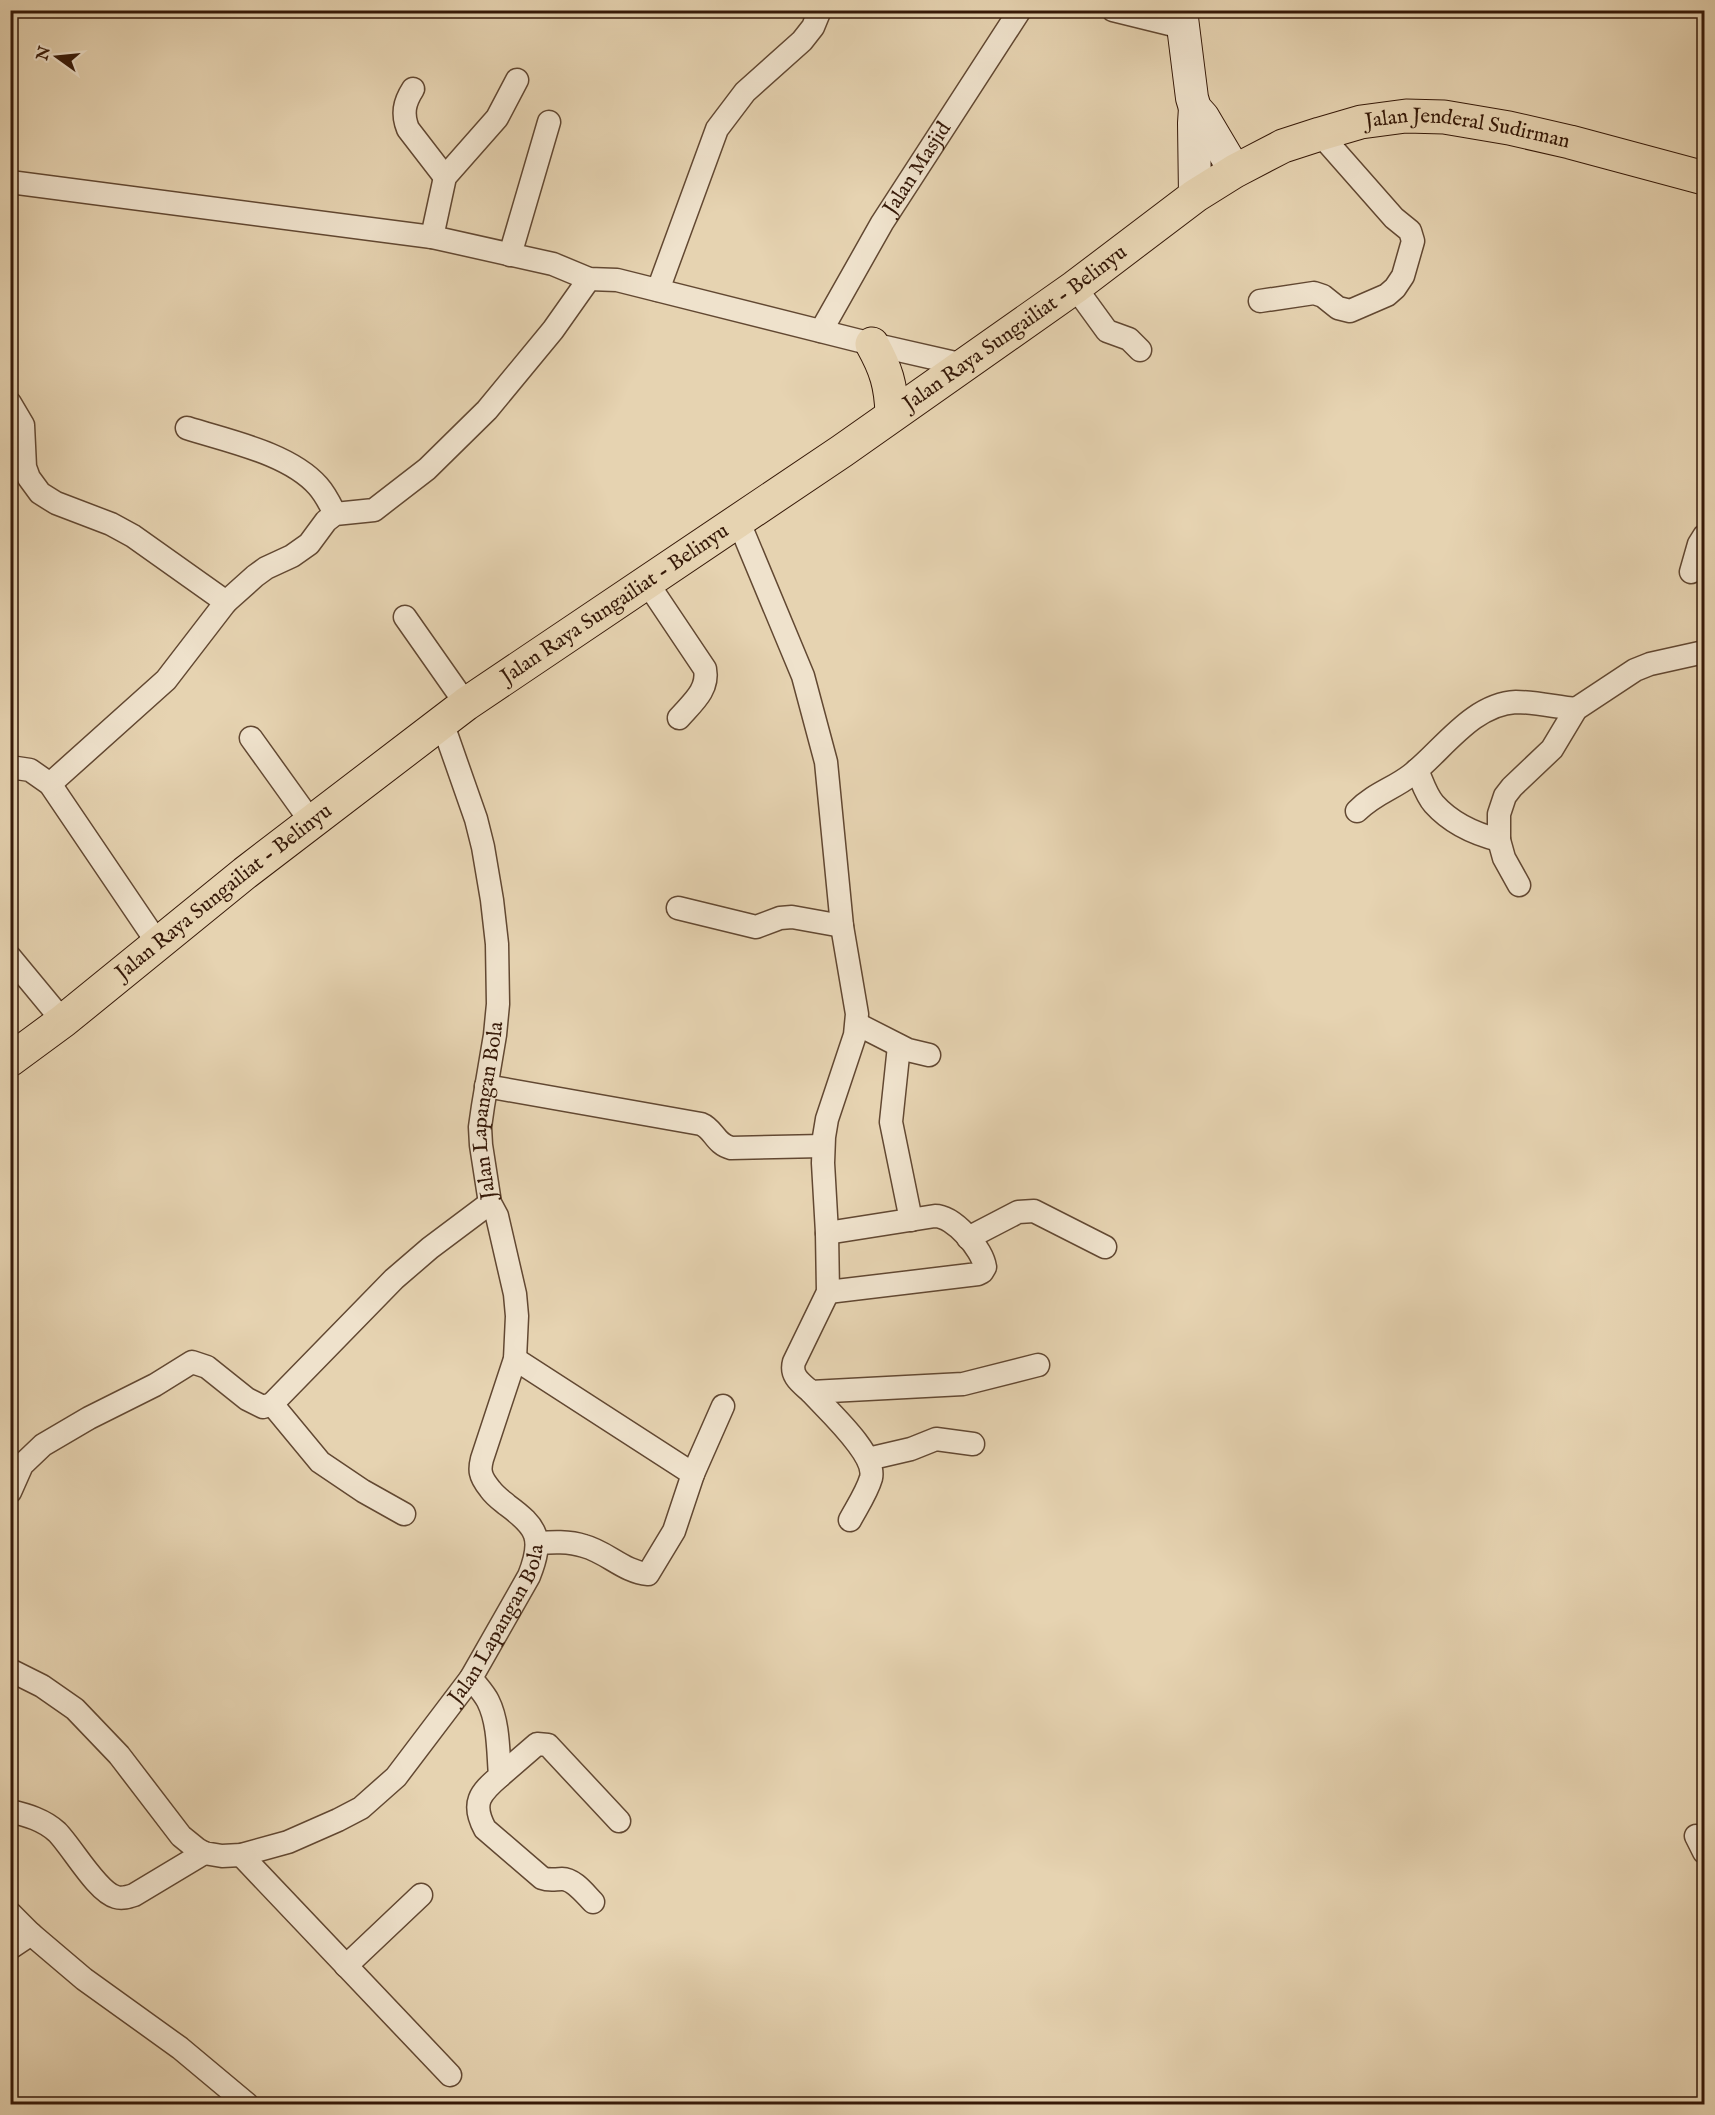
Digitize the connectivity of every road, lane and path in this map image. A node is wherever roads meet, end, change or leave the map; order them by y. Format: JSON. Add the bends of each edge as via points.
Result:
{"nodes":[{"id":1,"x":820,"y":10,"type":"edge"},
{"id":2,"x":1020,"y":10,"type":"edge"},
{"id":3,"x":1113,"y":10,"type":"edge"},
{"id":4,"x":1181,"y":19,"type":"edge"},
{"id":5,"x":517,"y":80,"type":"dead end"},
{"id":6,"x":413,"y":89,"type":"dead end"},
{"id":7,"x":1196,"y":108,"type":"junction"},
{"id":8,"x":549,"y":122,"type":"dead end"},
{"id":9,"x":1320,"y":134,"type":"junction"},
{"id":10,"x":1235,"y":171,"type":"junction"},
{"id":11,"x":445,"y":177,"type":"junction"},
{"id":12,"x":1704,"y":178,"type":"edge"},
{"id":13,"x":10,"y":182,"type":"edge"},
{"id":14,"x":1195,"y":196,"type":"junction"},
{"id":15,"x":432,"y":237,"type":"junction"},
{"id":16,"x":510,"y":255,"type":"junction"},
{"id":17,"x":589,"y":279,"type":"junction"},
{"id":18,"x":1075,"y":287,"type":"junction"},
{"id":19,"x":658,"y":290,"type":"junction"},
{"id":20,"x":1260,"y":301,"type":"dead end"},
{"id":21,"x":821,"y":331,"type":"junction"},
{"id":22,"x":872,"y":344,"type":"junction"},
{"id":23,"x":1140,"y":350,"type":"dead end"},
{"id":24,"x":964,"y":365,"type":"junction"},
{"id":25,"x":10,"y":403,"type":"edge"},
{"id":26,"x":892,"y":414,"type":"junction"},
{"id":27,"x":187,"y":428,"type":"dead end"},
{"id":28,"x":18,"y":473,"type":"edge"},
{"id":29,"x":335,"y":514,"type":"junction"},
{"id":30,"x":738,"y":520,"type":"junction"},
{"id":31,"x":1704,"y":536,"type":"edge"},
{"id":32,"x":1691,"y":572,"type":"dead end"},
{"id":33,"x":646,"y":581,"type":"junction"},
{"id":34,"x":226,"y":602,"type":"junction"},
{"id":35,"x":405,"y":617,"type":"dead end"},
{"id":36,"x":1704,"y":652,"type":"edge"},
{"id":37,"x":1576,"y":709,"type":"junction"},
{"id":38,"x":454,"y":713,"type":"junction"},
{"id":39,"x":680,"y":718,"type":"dead end"},
{"id":40,"x":251,"y":738,"type":"dead end"},
{"id":41,"x":10,"y":767,"type":"edge"},
{"id":42,"x":1417,"y":770,"type":"junction"},
{"id":43,"x":50,"y":784,"type":"junction"},
{"id":44,"x":1357,"y":811,"type":"dead end"},
{"id":45,"x":312,"y":823,"type":"junction"},
{"id":46,"x":1499,"y":840,"type":"junction"},
{"id":47,"x":1519,"y":885,"type":"dead end"},
{"id":48,"x":678,"y":908,"type":"dead end"},
{"id":49,"x":842,"y":926,"type":"junction"},
{"id":50,"x":159,"y":945,"type":"junction"},
{"id":51,"x":10,"y":957,"type":"edge"},
{"id":52,"x":63,"y":1021,"type":"junction"},
{"id":53,"x":857,"y":1024,"type":"junction"},
{"id":54,"x":898,"y":1046,"type":"junction"},
{"id":55,"x":929,"y":1056,"type":"dead end"},
{"id":56,"x":10,"y":1060,"type":"edge"},
{"id":57,"x":486,"y":1086,"type":"junction"},
{"id":58,"x":823,"y":1146,"type":"junction"},
{"id":59,"x":490,"y":1203,"type":"junction"},
{"id":60,"x":911,"y":1220,"type":"junction"},
{"id":61,"x":827,"y":1233,"type":"junction"},
{"id":62,"x":968,"y":1238,"type":"junction"},
{"id":63,"x":1105,"y":1247,"type":"dead end"},
{"id":64,"x":828,"y":1292,"type":"junction"},
{"id":65,"x":515,"y":1359,"type":"junction"},
{"id":66,"x":1038,"y":1365,"type":"dead end"},
{"id":67,"x":811,"y":1392,"type":"junction"},
{"id":68,"x":272,"y":1404,"type":"junction"},
{"id":69,"x":723,"y":1406,"type":"dead end"},
{"id":70,"x":973,"y":1444,"type":"dead end"},
{"id":71,"x":868,"y":1459,"type":"junction"},
{"id":72,"x":693,"y":1474,"type":"junction"},
{"id":73,"x":13,"y":1477,"type":"edge"},
{"id":74,"x":404,"y":1514,"type":"dead end"},
{"id":75,"x":850,"y":1520,"type":"dead end"},
{"id":76,"x":537,"y":1543,"type":"junction"},
{"id":77,"x":10,"y":1670,"type":"edge"},
{"id":78,"x":471,"y":1678,"type":"junction"},
{"id":79,"x":500,"y":1776,"type":"junction"},
{"id":80,"x":10,"y":1811,"type":"edge"},
{"id":81,"x":619,"y":1821,"type":"dead end"},
{"id":82,"x":204,"y":1853,"type":"junction"},
{"id":83,"x":241,"y":1855,"type":"junction"},
{"id":84,"x":421,"y":1895,"type":"dead end"},
{"id":85,"x":593,"y":1902,"type":"dead end"},
{"id":86,"x":10,"y":1912,"type":"edge"},
{"id":87,"x":31,"y":1934,"type":"junction"},
{"id":88,"x":10,"y":1948,"type":"edge"},
{"id":89,"x":346,"y":1966,"type":"junction"},
{"id":90,"x":450,"y":2075,"type":"dead end"},
{"id":91,"x":247,"y":2104,"type":"edge"}],
"edges":[{"from":1,"to":19,"type":"street","via":[[802,41],[745,92],[717,129]]},
{"from":2,"to":21,"type":"street","name":"Jalan Masjid","via":[[882,223]]},
{"from":3,"to":4,"type":"street"},
{"from":4,"to":7,"type":"street"},
{"from":5,"to":11,"type":"street","via":[[497,118]]},
{"from":6,"to":11,"type":"street","via":[[405,105],[405,122]]},
{"from":7,"to":10,"type":"street"},
{"from":7,"to":14,"type":"street"},
{"from":8,"to":16,"type":"street"},
{"from":9,"to":10,"type":"highway","name":"Jalan Jenderal Sudirman","via":[[1283,146]]},
{"from":9,"to":12,"type":"highway","name":"Jalan Jenderal Sudirman","via":[[1361,122],[1406,116],[1444,117],[1570,141]]},
{"from":9,"to":20,"type":"street","via":[[1410,231],[1413,241],[1403,276],[1388,294],[1350,311],[1314,293]]},
{"from":10,"to":14,"type":"highway","name":"Jalan Raya Sungailiat - Belinyu"},
{"from":11,"to":15,"type":"street"},
{"from":13,"to":15,"type":"street"},
{"from":14,"to":18,"type":"highway","name":"Jalan Raya Sungailiat - Belinyu"},
{"from":15,"to":16,"type":"street"},
{"from":16,"to":17,"type":"street","via":[[553,264]]},
{"from":17,"to":19,"type":"street","via":[[617,280]]},
{"from":17,"to":29,"type":"street","via":[[487,410],[427,469],[374,510]]},
{"from":18,"to":23,"type":"street","via":[[1107,331],[1129,339]]},
{"from":18,"to":24,"type":"highway","name":"Jalan Raya Sungailiat - Belinyu"},
{"from":19,"to":21,"type":"street"},
{"from":21,"to":22,"type":"street"},
{"from":22,"to":24,"type":"street"},
{"from":22,"to":26,"type":"highway","via":[[888,376]]},
{"from":24,"to":26,"type":"highway","name":"Jalan Raya Sungailiat - Belinyu"},
{"from":25,"to":28,"type":"street","via":[[23,424]]},
{"from":26,"to":30,"type":"highway","name":"Jalan Raya Sungailiat - Belinyu"},
{"from":27,"to":29,"type":"street","via":[[291,465],[318,485]]},
{"from":28,"to":34,"type":"street","via":[[46,497],[133,536]]},
{"from":29,"to":34,"type":"street","via":[[309,544],[266,568]]},
{"from":30,"to":33,"type":"highway","name":"Jalan Raya Sungailiat - Belinyu"},
{"from":30,"to":49,"type":"street","via":[[794,650],[826,762]]},
{"from":31,"to":32,"type":"street"},
{"from":33,"to":38,"type":"highway","name":"Jalan Raya Sungailiat - Belinyu"},
{"from":33,"to":39,"type":"street","via":[[705,669],[702,690]]},
{"from":34,"to":43,"type":"street","via":[[166,680]]},
{"from":35,"to":38,"type":"street","name":"Jalan Lapangan Bola"},
{"from":36,"to":37,"type":"street","via":[[1643,667]]},
{"from":37,"to":42,"type":"street","via":[[1514,702],[1494,708],[1458,730]]},
{"from":37,"to":46,"type":"street","via":[[1552,749],[1504,796]]},
{"from":38,"to":45,"type":"highway","name":"Jalan Raya Sungailiat - Belinyu"},
{"from":38,"to":57,"type":"street","name":"Jalan Lapangan Bola","via":[[483,847],[496,933],[498,1004]]},
{"from":40,"to":45,"type":"street"},
{"from":41,"to":43,"type":"street","via":[[30,770]]},
{"from":42,"to":44,"type":"street"},
{"from":42,"to":46,"type":"street","via":[[1440,809],[1474,833]]},
{"from":43,"to":50,"type":"street"},
{"from":45,"to":50,"type":"highway","name":"Jalan Raya Sungailiat - Belinyu"},
{"from":46,"to":47,"type":"street"},
{"from":48,"to":49,"type":"street","via":[[756,927],[792,917]]},
{"from":49,"to":53,"type":"street"},
{"from":50,"to":52,"type":"highway","name":"Jalan Raya Sungailiat - Belinyu"},
{"from":51,"to":52,"type":"street"},
{"from":52,"to":56,"type":"highway","name":"Jalan Raya Sungailiat - Belinyu"},
{"from":53,"to":54,"type":"street"},
{"from":53,"to":58,"type":"street","via":[[827,1119]]},
{"from":54,"to":55,"type":"street"},
{"from":54,"to":60,"type":"street","via":[[891,1122]]},
{"from":57,"to":58,"type":"street","via":[[701,1124],[726,1147]]},
{"from":57,"to":59,"type":"street","name":"Jalan Lapangan Bola","via":[[480,1127]]},
{"from":58,"to":61,"type":"street"},
{"from":59,"to":65,"type":"street","name":"Jalan Lapangan Bola","via":[[497,1216],[515,1294]]},
{"from":59,"to":68,"type":"street","via":[[394,1280]]},
{"from":60,"to":61,"type":"street"},
{"from":60,"to":62,"type":"street","via":[[944,1217]]},
{"from":61,"to":64,"type":"street"},
{"from":62,"to":63,"type":"street","via":[[1027,1210]]},
{"from":62,"to":64,"type":"street","via":[[984,1260],[982,1272]]},
{"from":64,"to":67,"type":"street","via":[[792,1369]]},
{"from":65,"to":72,"type":"street"},
{"from":65,"to":76,"type":"street","name":"Jalan Lapangan Bola","via":[[482,1459],[481,1473],[493,1494],[529,1521]]},
{"from":66,"to":67,"type":"street","via":[[963,1384]]},
{"from":67,"to":71,"type":"street"},
{"from":68,"to":73,"type":"street","via":[[263,1407],[247,1399],[207,1367],[192,1362],[43,1445]]},
{"from":68,"to":74,"type":"street","via":[[320,1462]]},
{"from":69,"to":72,"type":"street"},
{"from":70,"to":71,"type":"street","via":[[936,1439]]},
{"from":71,"to":75,"type":"street","via":[[871,1478]]},
{"from":72,"to":76,"type":"street","via":[[674,1532],[648,1574],[635,1573],[585,1546]]},
{"from":76,"to":78,"type":"street","name":"Jalan Lapangan Bola","via":[[529,1576]]},
{"from":77,"to":82,"type":"street","via":[[75,1709],[119,1755],[181,1836]]},
{"from":78,"to":79,"type":"street","via":[[488,1699],[492,1711]]},
{"from":78,"to":83,"type":"street","name":"Jalan Lapangan Bola","via":[[407,1765],[361,1808],[288,1842]]},
{"from":79,"to":81,"type":"street","via":[[537,1744],[548,1745]]},
{"from":79,"to":85,"type":"street","via":[[480,1798],[479,1819],[485,1829],[542,1878],[572,1882]]},
{"from":80,"to":82,"type":"street","via":[[38,1820],[57,1832],[105,1892],[117,1898],[127,1898]]},
{"from":82,"to":83,"type":"street","name":"Jalan Lapangan Bola"},
{"from":83,"to":89,"type":"street"},
{"from":84,"to":89,"type":"street"},
{"from":86,"to":87,"type":"street"},
{"from":87,"to":88,"type":"street"},
{"from":87,"to":91,"type":"street"},
{"from":89,"to":90,"type":"street"}]}
